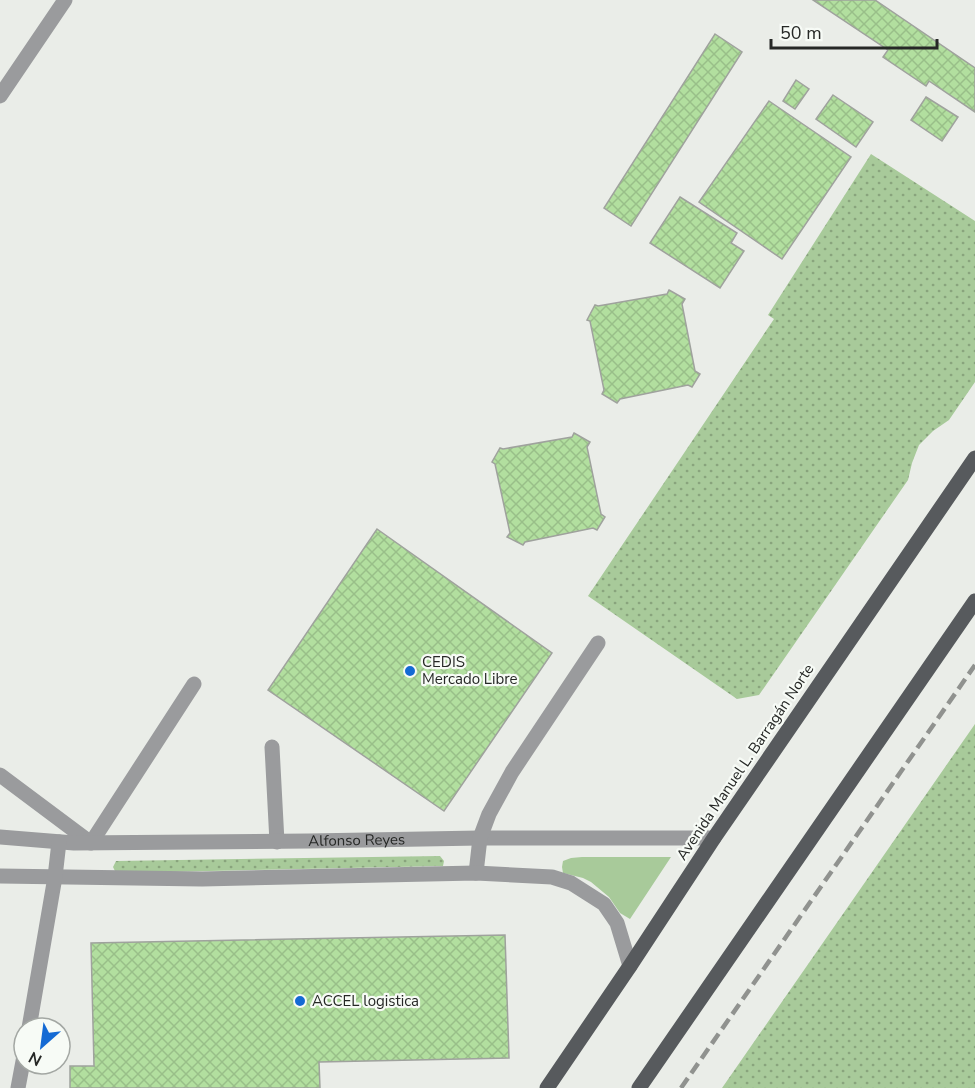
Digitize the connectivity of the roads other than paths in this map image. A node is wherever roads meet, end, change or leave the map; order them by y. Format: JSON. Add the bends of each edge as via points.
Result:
{"nodes":[{"id":1,"x":65,"y":0,"type":"edge"},
{"id":2,"x":0,"y":96,"type":"edge"},
{"id":3,"x":975,"y":458,"type":"edge"},
{"id":4,"x":975,"y":601,"type":"edge"},
{"id":5,"x":598,"y":643,"type":"dead end"},
{"id":6,"x":194,"y":684,"type":"dead end"},
{"id":7,"x":272,"y":747,"type":"dead end"},
{"id":8,"x":0,"y":774,"type":"edge"},
{"id":9,"x":0,"y":837,"type":"edge"},
{"id":10,"x":480,"y":838,"type":"junction"},
{"id":11,"x":714,"y":838,"type":"junction"},
{"id":12,"x":59,"y":842,"type":"junction"},
{"id":13,"x":277,"y":842,"type":"junction"},
{"id":14,"x":91,"y":843,"type":"junction"},
{"id":15,"x":476,"y":873,"type":"junction"},
{"id":16,"x":0,"y":876,"type":"edge"},
{"id":17,"x":55,"y":877,"type":"junction"},
{"id":18,"x":630,"y":966,"type":"junction"},
{"id":19,"x":31,"y":1016,"type":"edge"},
{"id":20,"x":547,"y":1088,"type":"edge"},
{"id":21,"x":639,"y":1088,"type":"edge"}],
"edges":[{"from":1,"to":2,"type":"lane"},
{"from":3,"to":11,"type":"main road","name":"Avenida Manuel L. Barragán Norte"},
{"from":4,"to":21,"type":"main road"},
{"from":5,"to":10,"type":"lane","via":[[512,772]]},
{"from":6,"to":14,"type":"lane"},
{"from":7,"to":13,"type":"lane"},
{"from":8,"to":14,"type":"lane"},
{"from":9,"to":12,"type":"lane","name":"Alfonso Reyes"},
{"from":10,"to":11,"type":"lane","name":"Alfonso Reyes"},
{"from":10,"to":13,"type":"lane","name":"Alfonso Reyes"},
{"from":10,"to":15,"type":"lane"},
{"from":11,"to":18,"type":"main road","name":"Avenida Manuel L. Barragán Norte"},
{"from":12,"to":14,"type":"lane","name":"Alfonso Reyes"},
{"from":12,"to":17,"type":"lane"},
{"from":13,"to":14,"type":"lane","name":"Alfonso Reyes"},
{"from":15,"to":17,"type":"lane","via":[[202,879]]},
{"from":15,"to":18,"type":"lane","via":[[552,877],[571,883],[604,904],[616,923]]},
{"from":16,"to":17,"type":"lane"},
{"from":17,"to":19,"type":"lane"},
{"from":18,"to":20,"type":"main road","name":"Avenida Manuel L. Barragán Norte"}]}
